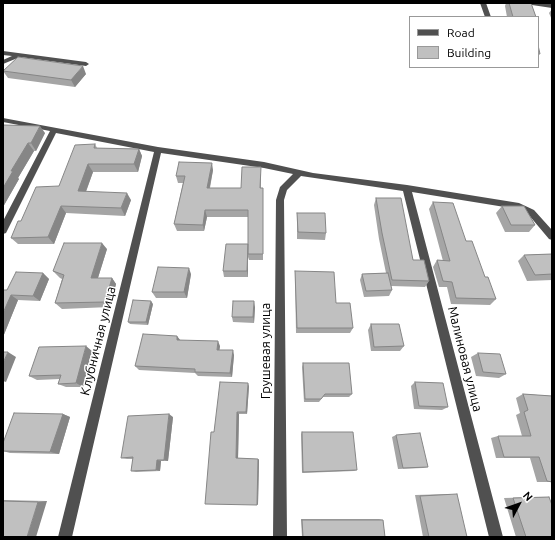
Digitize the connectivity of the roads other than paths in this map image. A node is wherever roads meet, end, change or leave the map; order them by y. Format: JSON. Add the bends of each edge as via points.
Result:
{"nodes":[{"id":1,"x":483,"y":3,"type":"edge"},
{"id":2,"x":532,"y":3,"type":"edge"},
{"id":3,"x":552,"y":6,"type":"edge"},
{"id":4,"x":488,"y":16,"type":"edge"},
{"id":5,"x":3,"y":53,"type":"edge"},
{"id":6,"x":20,"y":55,"type":"junction"},
{"id":7,"x":3,"y":62,"type":"edge"},
{"id":8,"x":86,"y":64,"type":"dead end"},
{"id":9,"x":3,"y":120,"type":"edge"},
{"id":10,"x":54,"y":130,"type":"junction"},
{"id":11,"x":158,"y":150,"type":"junction"},
{"id":12,"x":299,"y":173,"type":"junction"},
{"id":13,"x":407,"y":188,"type":"junction"},
{"id":14,"x":3,"y":230,"type":"edge"},
{"id":15,"x":552,"y":236,"type":"edge"},
{"id":16,"x":65,"y":537,"type":"edge"},
{"id":17,"x":280,"y":537,"type":"edge"},
{"id":18,"x":496,"y":537,"type":"edge"}],
"edges":[{"from":1,"to":4,"type":"street"},
{"from":2,"to":3,"type":"street"},
{"from":5,"to":6,"type":"street"},
{"from":6,"to":7,"type":"street"},
{"from":6,"to":8,"type":"street"},
{"from":9,"to":10,"type":"street"},
{"from":10,"to":11,"type":"street"},
{"from":10,"to":14,"type":"street"},
{"from":11,"to":12,"type":"street","via":[[264,165]]},
{"from":11,"to":16,"type":"street","name":"Клубничная улица"},
{"from":12,"to":13,"type":"street"},
{"from":12,"to":17,"type":"street","name":"Грушевая улица","via":[[283,189],[280,200]]},
{"from":13,"to":15,"type":"street","via":[[523,207],[531,212]]},
{"from":13,"to":18,"type":"street","name":"Малиновая улица"}]}
